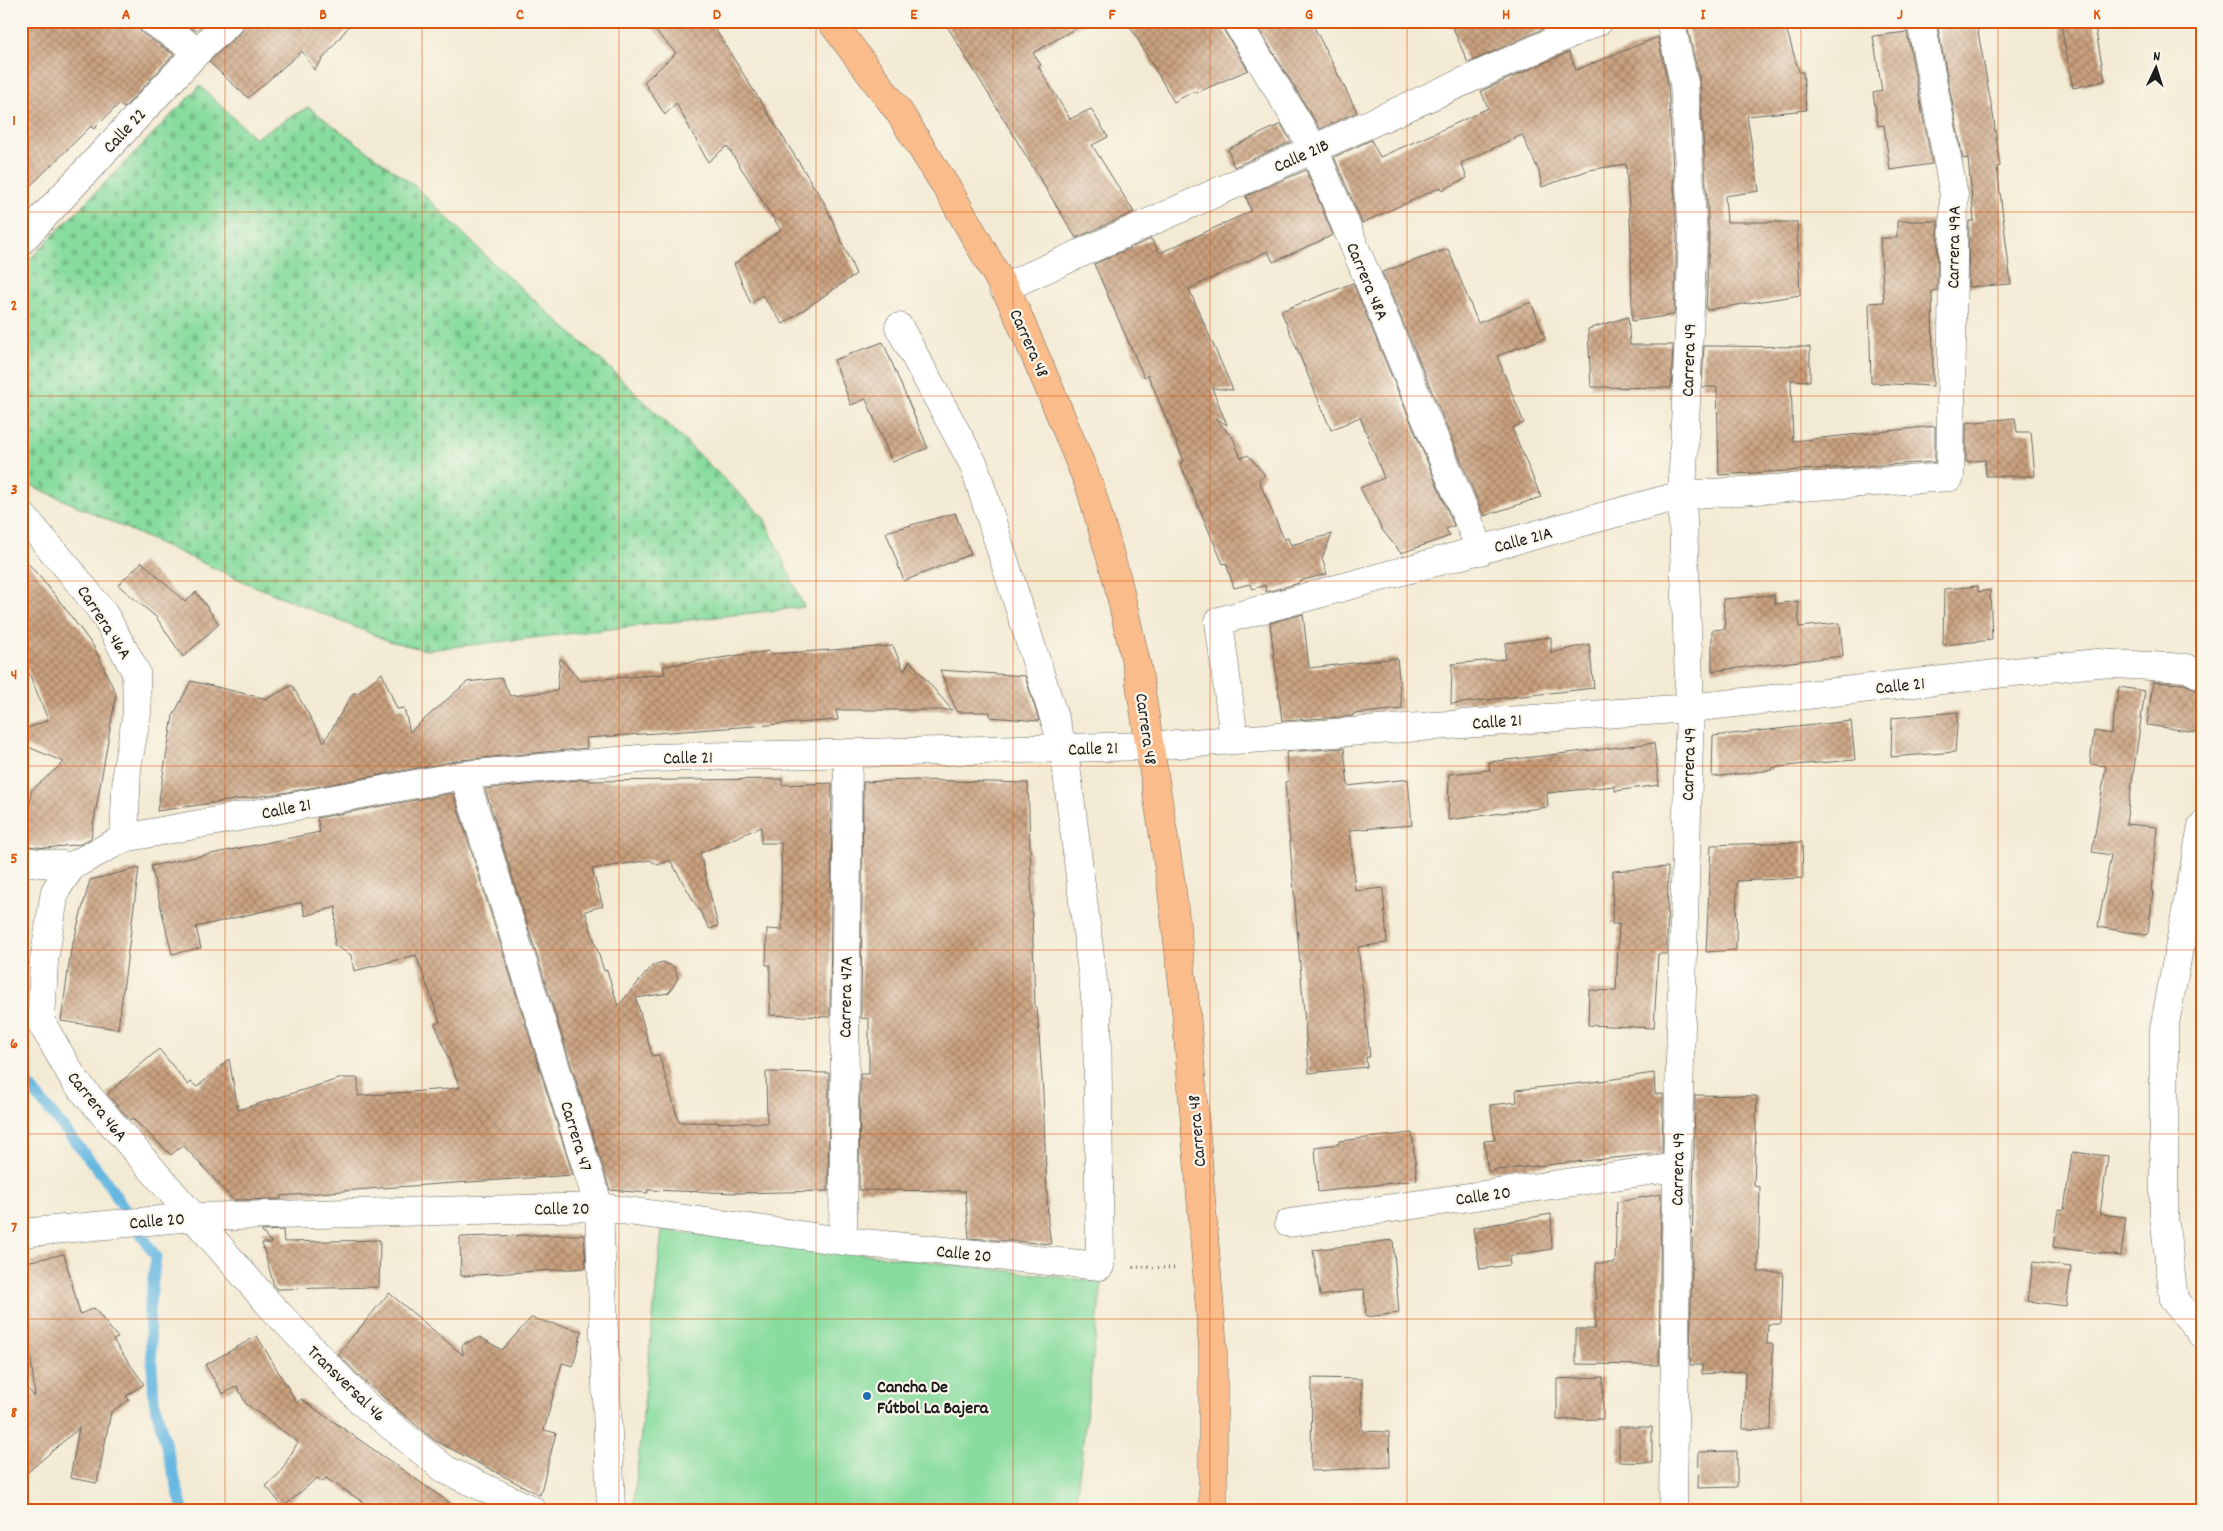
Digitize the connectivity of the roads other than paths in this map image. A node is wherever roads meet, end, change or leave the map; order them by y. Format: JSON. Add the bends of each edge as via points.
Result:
{"nodes":[{"id":1,"x":152,"y":21,"type":"edge"},
{"id":2,"x":230,"y":21,"type":"edge"},
{"id":3,"x":831,"y":21,"type":"edge"},
{"id":4,"x":1236,"y":21,"type":"edge"},
{"id":5,"x":1599,"y":21,"type":"edge"},
{"id":6,"x":1670,"y":21,"type":"edge"},
{"id":7,"x":1921,"y":21,"type":"edge"},
{"id":8,"x":198,"y":51,"type":"junction"},
{"id":9,"x":1314,"y":149,"type":"junction"},
{"id":10,"x":21,"y":241,"type":"edge"},
{"id":11,"x":1003,"y":288,"type":"junction"},
{"id":12,"x":899,"y":327,"type":"dead end"},
{"id":13,"x":1950,"y":477,"type":"joint"},
{"id":14,"x":1682,"y":495,"type":"junction"},
{"id":15,"x":21,"y":514,"type":"edge"},
{"id":16,"x":1481,"y":551,"type":"junction"},
{"id":17,"x":2202,"y":676,"type":"edge"},
{"id":18,"x":1690,"y":708,"type":"junction"},
{"id":19,"x":1234,"y":739,"type":"junction"},
{"id":20,"x":1149,"y":746,"type":"junction"},
{"id":21,"x":1064,"y":749,"type":"junction"},
{"id":22,"x":848,"y":753,"type":"junction"},
{"id":23,"x":464,"y":775,"type":"junction"},
{"id":24,"x":2202,"y":826,"type":"edge"},
{"id":25,"x":124,"y":838,"type":"junction"},
{"id":26,"x":21,"y":861,"type":"edge"},
{"id":27,"x":72,"y":866,"type":"junction"},
{"id":28,"x":1677,"y":1167,"type":"junction"},
{"id":29,"x":599,"y":1207,"type":"junction"},
{"id":30,"x":184,"y":1217,"type":"junction"},
{"id":31,"x":1289,"y":1223,"type":"dead end"},
{"id":32,"x":26,"y":1232,"type":"edge"},
{"id":33,"x":843,"y":1241,"type":"junction"},
{"id":34,"x":2202,"y":1334,"type":"edge"},
{"id":35,"x":532,"y":1510,"type":"edge"},
{"id":36,"x":610,"y":1510,"type":"edge"},
{"id":37,"x":1213,"y":1510,"type":"edge"},
{"id":38,"x":1673,"y":1510,"type":"edge"}],
"edges":[{"from":1,"to":8,"type":"street"},
{"from":2,"to":8,"type":"street","name":"Calle 22"},
{"from":3,"to":11,"type":"highway","name":"Carrera 48","via":[[900,112]]},
{"from":4,"to":9,"type":"street","name":"Carrera 48A"},
{"from":5,"to":9,"type":"street","name":"Calle 21B"},
{"from":6,"to":14,"type":"street","name":"Carrera 49","via":[[1684,83],[1693,237]]},
{"from":7,"to":13,"type":"street","name":"Carrera 49A","via":[[1954,195]]},
{"from":8,"to":10,"type":"street","name":"Calle 22"},
{"from":9,"to":11,"type":"street","name":"Calle 21B"},
{"from":9,"to":16,"type":"street","name":"Carrera 48A"},
{"from":11,"to":20,"type":"highway","name":"Carrera 48","via":[[1050,388],[1090,487],[1117,579],[1138,671]]},
{"from":12,"to":21,"type":"street","via":[[974,465]]},
{"from":13,"to":14,"type":"street","name":"Calle 21A"},
{"from":14,"to":16,"type":"street","name":"Calle 21A"},
{"from":14,"to":18,"type":"street","name":"Carrera 49"},
{"from":15,"to":25,"type":"street","name":"Carrera 46A","via":[[104,614],[136,672],[137,713],[127,768]]},
{"from":16,"to":19,"type":"street","name":"Calle 21A","via":[[1220,621]]},
{"from":17,"to":18,"type":"street","name":"Calle 21","via":[[2187,668],[2096,663]]},
{"from":18,"to":19,"type":"street","name":"Calle 21"},
{"from":18,"to":28,"type":"street","name":"Carrera 49"},
{"from":19,"to":20,"type":"street","name":"Calle 21"},
{"from":20,"to":21,"type":"street","name":"Calle 21"},
{"from":20,"to":37,"type":"highway","name":"Carrera 48","via":[[1171,883],[1186,1011],[1213,1348]]},
{"from":21,"to":22,"type":"street","name":"Calle 21"},
{"from":21,"to":33,"type":"street","name":"Calle 20","via":[[1097,1012],[1100,1266]]},
{"from":22,"to":23,"type":"street","name":"Calle 21","via":[[650,758]]},
{"from":22,"to":33,"type":"street","name":"Carrera 47A"},
{"from":23,"to":25,"type":"street","name":"Calle 21"},
{"from":23,"to":29,"type":"street","name":"Carrera 47"},
{"from":24,"to":34,"type":"street","via":[[2164,1029],[2164,1207],[2174,1300]]},
{"from":25,"to":27,"type":"street","name":"Calle 21"},
{"from":26,"to":27,"type":"street"},
{"from":27,"to":30,"type":"street","name":"Carrera 46A","via":[[55,891],[44,962],[41,1022],[74,1082]]},
{"from":28,"to":31,"type":"street","name":"Calle 20"},
{"from":28,"to":38,"type":"street","name":"Carrera 49"},
{"from":29,"to":30,"type":"street","name":"Calle 20"},
{"from":29,"to":33,"type":"street","name":"Calle 20"},
{"from":29,"to":36,"type":"street","name":"Carrera 47"},
{"from":30,"to":32,"type":"street","name":"Calle 20"},
{"from":30,"to":35,"type":"street","name":"Transversal 46","via":[[364,1404],[446,1470]]}]}
